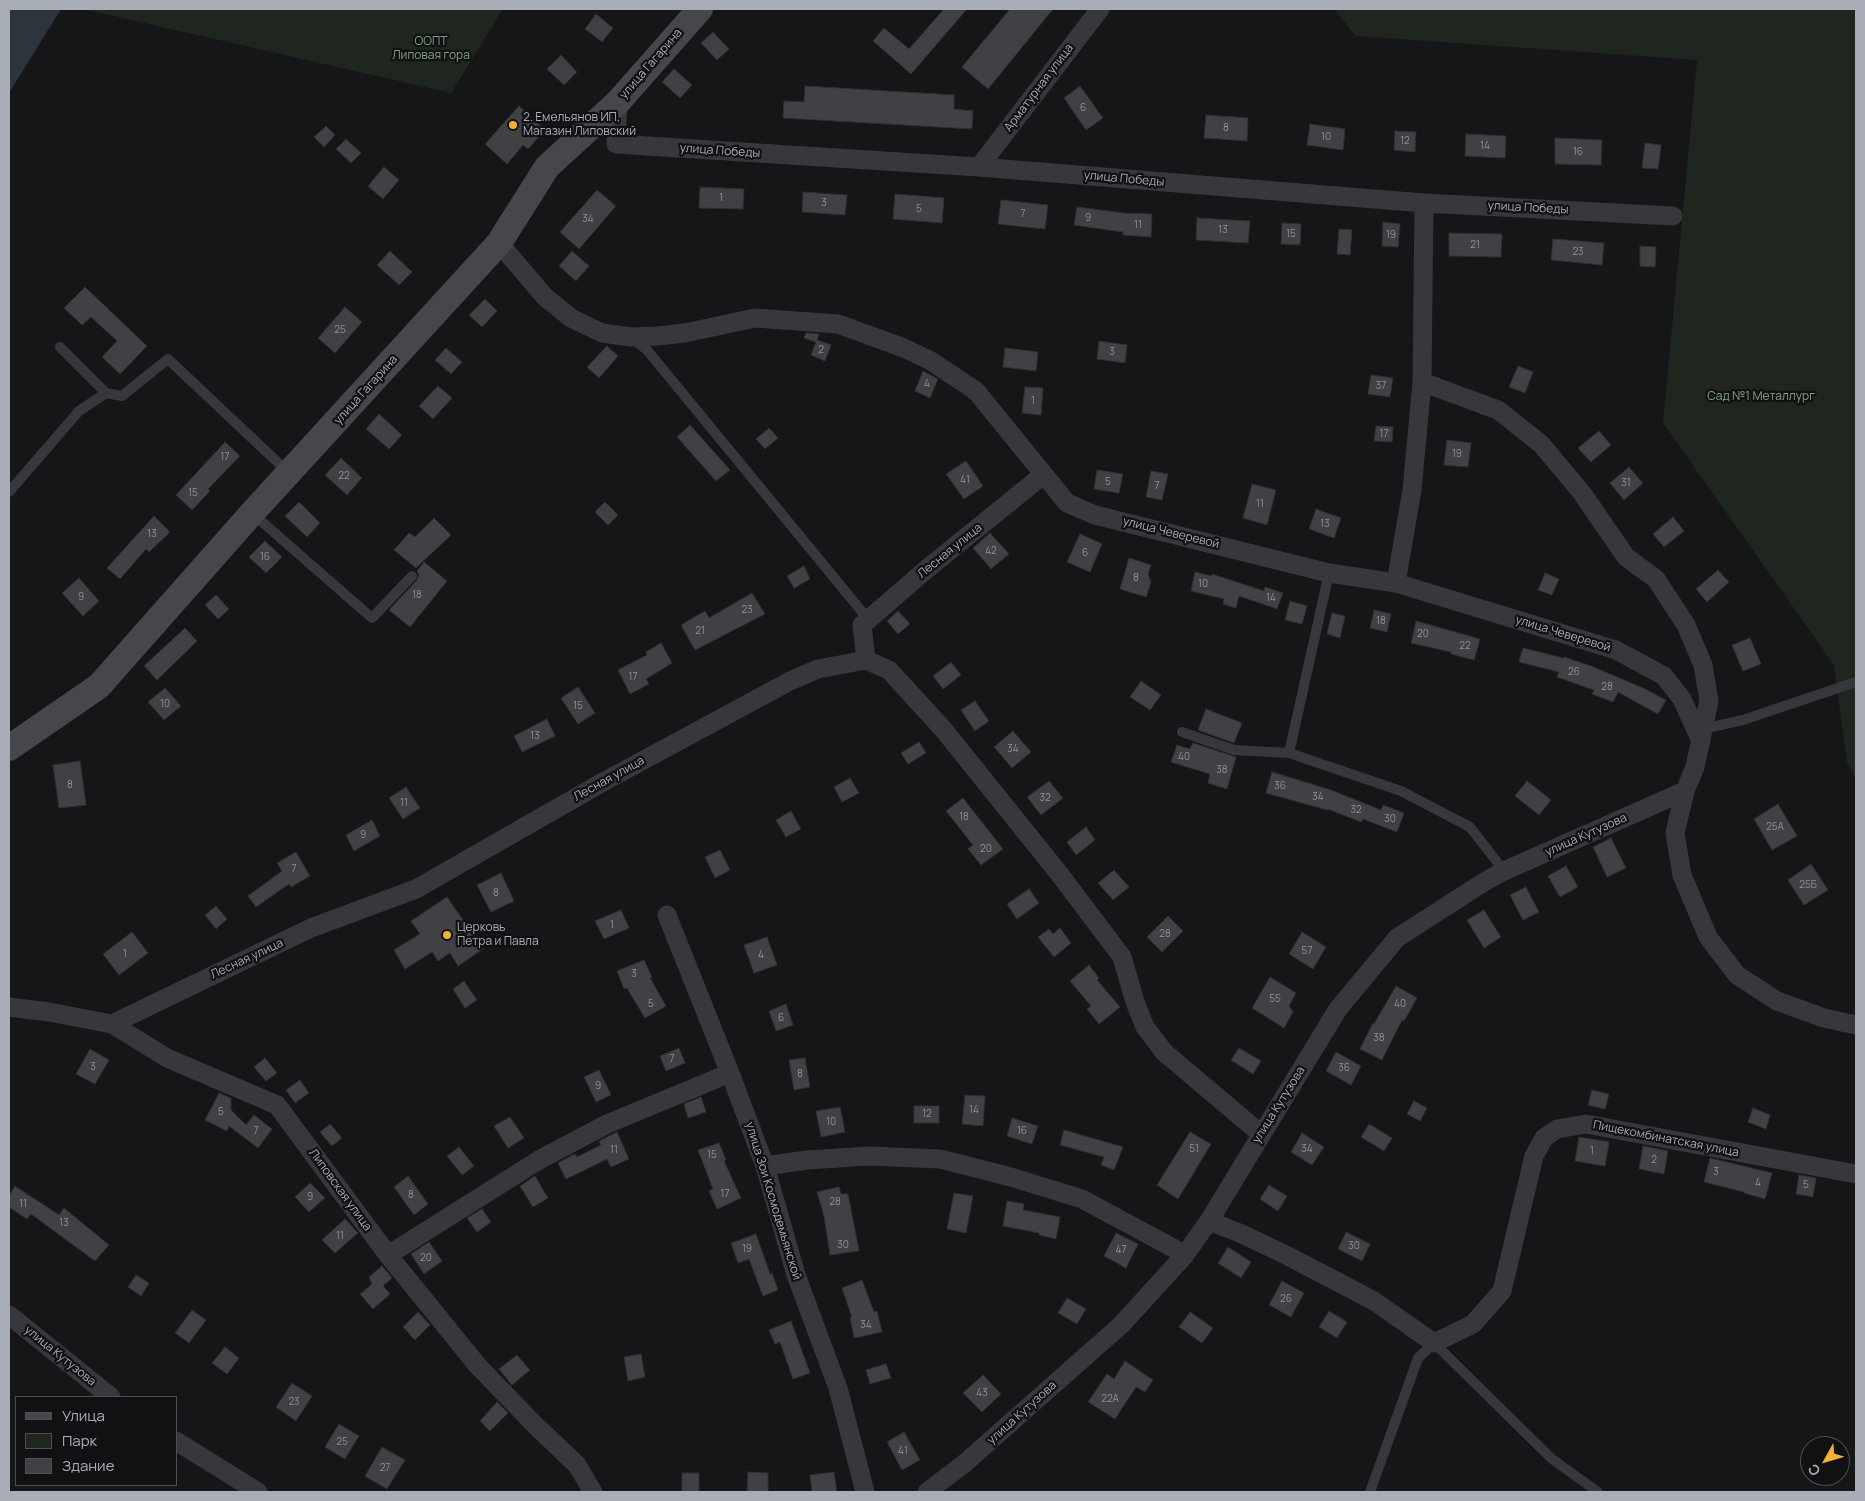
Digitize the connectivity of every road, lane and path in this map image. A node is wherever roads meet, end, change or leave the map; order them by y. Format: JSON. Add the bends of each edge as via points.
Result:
{"nodes":[{"id":1,"x":700,"y":9,"type":"edge"},
{"id":2,"x":1100,"y":9,"type":"edge"},
{"id":3,"x":618,"y":102,"type":"junction"},
{"id":4,"x":979,"y":167,"type":"junction"},
{"id":5,"x":1424,"y":203,"type":"junction"},
{"id":6,"x":1673,"y":216,"type":"dead end"},
{"id":7,"x":499,"y":243,"type":"junction"},
{"id":8,"x":631,"y":337,"type":"junction"},
{"id":9,"x":60,"y":347,"type":"dead end"},
{"id":10,"x":1422,"y":382,"type":"junction"},
{"id":11,"x":106,"y":393,"type":"junction"},
{"id":12,"x":290,"y":473,"type":"junction"},
{"id":13,"x":1043,"y":476,"type":"junction"},
{"id":14,"x":9,"y":492,"type":"edge"},
{"id":15,"x":252,"y":513,"type":"junction"},
{"id":16,"x":1329,"y":573,"type":"junction"},
{"id":17,"x":412,"y":576,"type":"dead end"},
{"id":18,"x":1396,"y":584,"type":"junction"},
{"id":19,"x":868,"y":619,"type":"junction"},
{"id":20,"x":866,"y":660,"type":"junction"},
{"id":21,"x":1856,"y":682,"type":"edge"},
{"id":22,"x":1182,"y":732,"type":"dead end"},
{"id":23,"x":1702,"y":735,"type":"junction"},
{"id":24,"x":9,"y":748,"type":"edge"},
{"id":25,"x":1289,"y":753,"type":"junction"},
{"id":26,"x":1685,"y":791,"type":"junction"},
{"id":27,"x":1504,"y":871,"type":"junction"},
{"id":28,"x":667,"y":915,"type":"dead end"},
{"id":29,"x":9,"y":1007,"type":"edge"},
{"id":30,"x":112,"y":1024,"type":"junction"},
{"id":31,"x":1856,"y":1025,"type":"edge"},
{"id":32,"x":730,"y":1073,"type":"junction"},
{"id":33,"x":1261,"y":1134,"type":"junction"},
{"id":34,"x":764,"y":1166,"type":"junction"},
{"id":35,"x":1856,"y":1174,"type":"edge"},
{"id":36,"x":1209,"y":1221,"type":"junction"},
{"id":37,"x":388,"y":1255,"type":"junction"},
{"id":38,"x":1184,"y":1256,"type":"junction"},
{"id":39,"x":9,"y":1315,"type":"edge"},
{"id":40,"x":1434,"y":1343,"type":"junction"},
{"id":41,"x":109,"y":1396,"type":"edge"},
{"id":42,"x":178,"y":1442,"type":"edge"},
{"id":43,"x":258,"y":1492,"type":"edge"},
{"id":44,"x":593,"y":1492,"type":"edge"},
{"id":45,"x":865,"y":1492,"type":"edge"},
{"id":46,"x":927,"y":1492,"type":"edge"},
{"id":47,"x":1370,"y":1492,"type":"edge"},
{"id":48,"x":1598,"y":1492,"type":"edge"}],
"edges":[{"from":1,"to":3,"type":"street","name":"улица Гагарина"},
{"from":2,"to":4,"type":"street","name":"Арматурная улица"},
{"from":3,"to":4,"type":"street","name":"улица Победы","via":[[616,144]]},
{"from":3,"to":7,"type":"street","name":"улица Гагарина","via":[[547,167]]},
{"from":4,"to":5,"type":"street","name":"улица Победы"},
{"from":5,"to":6,"type":"street","name":"улица Победы"},
{"from":5,"to":10,"type":"street"},
{"from":7,"to":8,"type":"street","name":"улица Чеверевой","via":[[545,297],[571,318],[602,333]]},
{"from":7,"to":12,"type":"street","name":"улица Гагарина"},
{"from":8,"to":13,"type":"street","name":"улица Чеверевой","via":[[686,333],[755,318],[838,324],[904,348],[976,391]]},
{"from":8,"to":19,"type":"lane","via":[[647,350]]},
{"from":9,"to":11,"type":"lane"},
{"from":10,"to":18,"type":"street","via":[[1412,490]]},
{"from":10,"to":23,"type":"street","via":[[1498,410],[1541,444],[1582,493],[1626,557],[1656,579],[1686,625],[1703,665],[1709,702]]},
{"from":11,"to":12,"type":"lane","via":[[122,396],[168,360]]},
{"from":11,"to":14,"type":"lane","via":[[79,411]]},
{"from":12,"to":15,"type":"street","name":"улица Гагарина"},
{"from":13,"to":16,"type":"street","name":"улица Чеверевой","via":[[1067,503],[1095,514]]},
{"from":13,"to":19,"type":"street","name":"Лесная улица"},
{"from":15,"to":17,"type":"lane","via":[[372,618]]},
{"from":15,"to":24,"type":"street","name":"улица Гагарина","via":[[99,686]]},
{"from":16,"to":18,"type":"street","name":"улица Чеверевой"},
{"from":16,"to":25,"type":"lane"},
{"from":18,"to":23,"type":"street","name":"улица Чеверевой","via":[[1616,650],[1664,676],[1682,699]]},
{"from":19,"to":20,"type":"street","via":[[862,625]]},
{"from":20,"to":30,"type":"street","name":"Лесная улица","via":[[818,669],[790,681],[603,782],[416,889],[311,928]]},
{"from":20,"to":33,"type":"street","via":[[889,670],[943,729],[1061,876],[1122,958],[1145,1026],[1164,1052]]},
{"from":21,"to":23,"type":"lane"},
{"from":22,"to":25,"type":"lane","via":[[1234,750]]},
{"from":23,"to":26,"type":"street","via":[[1695,767]]},
{"from":25,"to":27,"type":"lane","via":[[1401,791],[1470,827]]},
{"from":26,"to":27,"type":"street","name":"улица Кутузова"},
{"from":26,"to":31,"type":"street","via":[[1674,833],[1682,875],[1708,937],[1737,975],[1777,1001],[1824,1018]]},
{"from":27,"to":33,"type":"street","name":"улица Кутузова","via":[[1397,938],[1338,1009]]},
{"from":28,"to":32,"type":"street","name":"улица Зои Космодемьянской"},
{"from":29,"to":30,"type":"street","name":"Липовская улица"},
{"from":30,"to":37,"type":"street","name":"Липовская улица","via":[[167,1058],[277,1105]]},
{"from":32,"to":34,"type":"street","name":"улица Зои Космодемьянской"},
{"from":32,"to":37,"type":"street","via":[[607,1124],[539,1160]]},
{"from":33,"to":36,"type":"street","name":"улица Кутузова"},
{"from":34,"to":38,"type":"street","via":[[869,1156],[940,1159],[1082,1198]]},
{"from":34,"to":45,"type":"street","name":"улица Зои Космодемьянской","via":[[796,1275],[838,1388]]},
{"from":35,"to":40,"type":"street","name":"Пищекомбинатская улица","via":[[1586,1124],[1557,1129],[1544,1138],[1534,1156],[1502,1291],[1472,1324]]},
{"from":36,"to":38,"type":"street","name":"улица Кутузова"},
{"from":36,"to":40,"type":"street","via":[[1242,1234],[1374,1301]]},
{"from":37,"to":44,"type":"street","name":"Липовская улица","via":[[478,1366],[577,1465]]},
{"from":38,"to":46,"type":"street","name":"улица Кутузова","via":[[1121,1325],[965,1464]]},
{"from":39,"to":41,"type":"street","name":"улица Кутузова"},
{"from":40,"to":47,"type":"lane","via":[[1418,1358]]},
{"from":40,"to":48,"type":"lane","via":[[1552,1459]]},
{"from":42,"to":43,"type":"street"}]}
